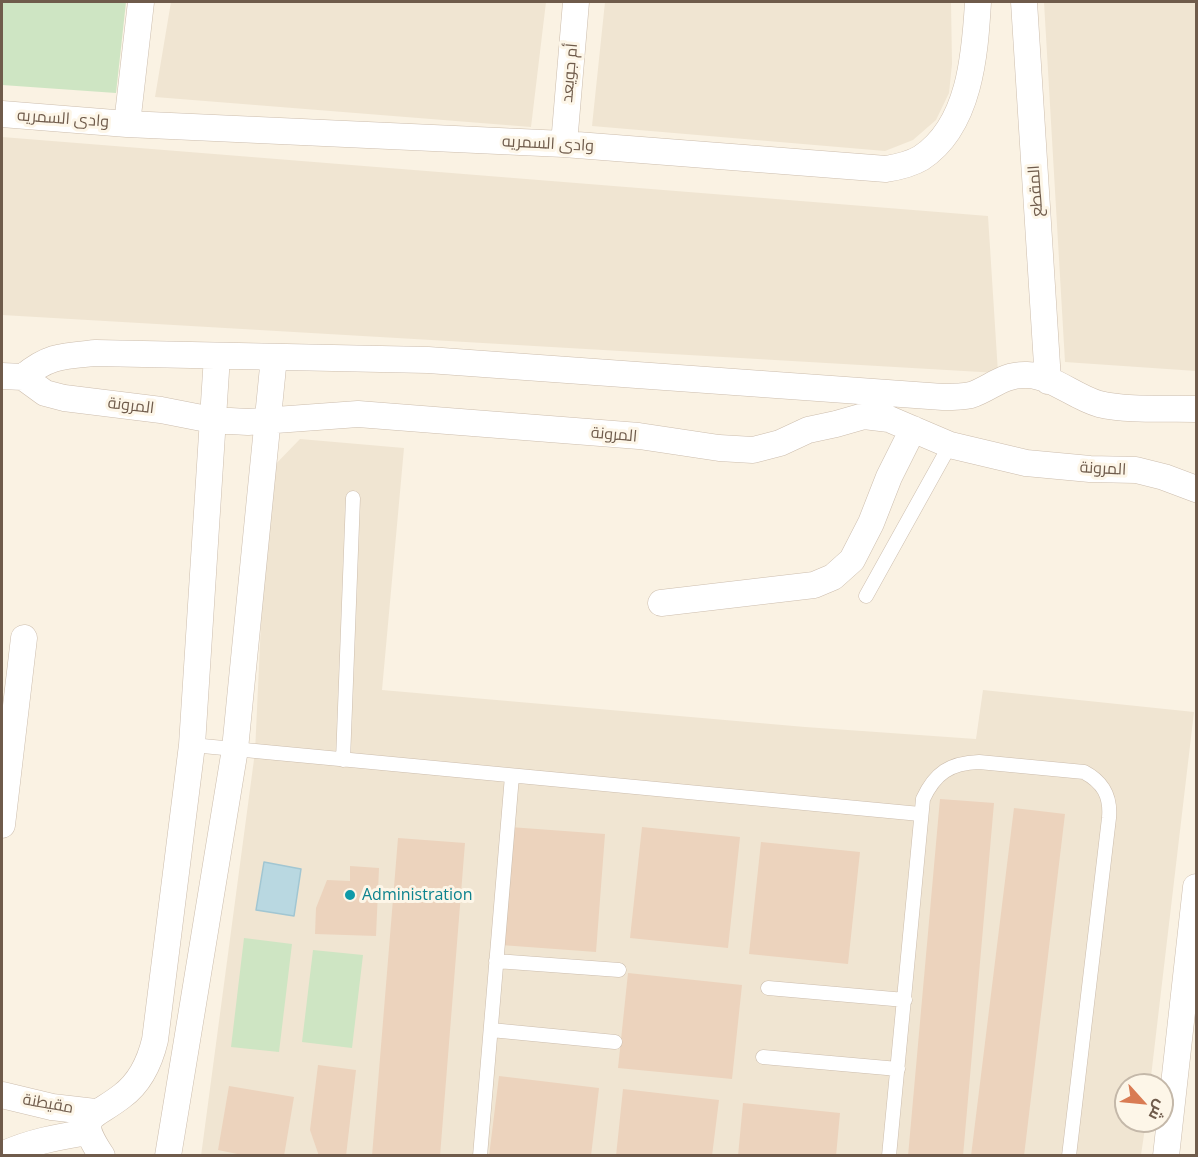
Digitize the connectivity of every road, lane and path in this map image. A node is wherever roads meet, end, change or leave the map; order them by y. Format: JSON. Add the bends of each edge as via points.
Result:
{"nodes":[{"id":1,"x":141,"y":2,"type":"edge"},
{"id":2,"x":576,"y":2,"type":"edge"},
{"id":3,"x":978,"y":2,"type":"edge"},
{"id":4,"x":1024,"y":2,"type":"edge"},
{"id":5,"x":2,"y":114,"type":"edge"},
{"id":6,"x":127,"y":124,"type":"junction"},
{"id":7,"x":564,"y":144,"type":"junction"},
{"id":8,"x":217,"y":356,"type":"junction"},
{"id":9,"x":274,"y":357,"type":"junction"},
{"id":10,"x":12,"y":376,"type":"edge"},
{"id":11,"x":1048,"y":381,"type":"junction"},
{"id":12,"x":1197,"y":409,"type":"edge"},
{"id":13,"x":212,"y":420,"type":"junction"},
{"id":14,"x":269,"y":420,"type":"junction"},
{"id":15,"x":913,"y":429,"type":"junction"},
{"id":16,"x":950,"y":445,"type":"junction"},
{"id":17,"x":1197,"y":489,"type":"edge"},
{"id":18,"x":353,"y":498,"type":"dead end"},
{"id":19,"x":866,"y":596,"type":"dead end"},
{"id":20,"x":660,"y":603,"type":"dead end"},
{"id":21,"x":24,"y":638,"type":"dead end"},
{"id":22,"x":192,"y":745,"type":"junction"},
{"id":23,"x":235,"y":749,"type":"junction"},
{"id":24,"x":343,"y":760,"type":"junction"},
{"id":25,"x":512,"y":776,"type":"junction"},
{"id":26,"x":920,"y":814,"type":"junction"},
{"id":27,"x":2,"y":825,"type":"edge"},
{"id":28,"x":1197,"y":887,"type":"edge"},
{"id":29,"x":496,"y":961,"type":"junction"},
{"id":30,"x":619,"y":970,"type":"dead end"},
{"id":31,"x":768,"y":988,"type":"dead end"},
{"id":32,"x":905,"y":1000,"type":"junction"},
{"id":33,"x":491,"y":1030,"type":"junction"},
{"id":34,"x":615,"y":1042,"type":"dead end"},
{"id":35,"x":763,"y":1057,"type":"dead end"},
{"id":36,"x":898,"y":1069,"type":"junction"},
{"id":37,"x":2,"y":1095,"type":"edge"},
{"id":38,"x":92,"y":1122,"type":"junction"},
{"id":39,"x":2,"y":1155,"type":"edge"},
{"id":40,"x":102,"y":1155,"type":"edge"},
{"id":41,"x":168,"y":1155,"type":"edge"},
{"id":42,"x":480,"y":1155,"type":"edge"},
{"id":43,"x":889,"y":1155,"type":"edge"},
{"id":44,"x":1069,"y":1155,"type":"edge"},
{"id":45,"x":1166,"y":1155,"type":"edge"}],
"edges":[{"from":1,"to":6,"type":"street"},
{"from":2,"to":7,"type":"street","name":"أم جويعد"},
{"from":3,"to":7,"type":"street","name":"وادى السمريه","via":[[968,81],[955,118],[934,148],[902,166],[886,168]]},
{"from":4,"to":11,"type":"street","name":"المقطع"},
{"from":5,"to":6,"type":"street","name":"وادى السمريه"},
{"from":6,"to":7,"type":"street","name":"وادى السمريه"},
{"from":8,"to":9,"type":"street","name":"المرونة"},
{"from":8,"to":10,"type":"street","name":"المرونة","via":[[96,353],[53,357]]},
{"from":8,"to":13,"type":"street"},
{"from":9,"to":11,"type":"street","name":"المرونة","via":[[428,360],[943,397],[970,395],[1014,375]]},
{"from":9,"to":14,"type":"street"},
{"from":10,"to":13,"type":"street","name":"المرونة","via":[[64,398]]},
{"from":11,"to":12,"type":"street","name":"المرونة","via":[[1102,404]]},
{"from":13,"to":14,"type":"street","name":"المرونة"},
{"from":13,"to":22,"type":"street"},
{"from":14,"to":15,"type":"street","name":"المرونة","via":[[358,414],[639,436],[753,450],[808,430],[864,416],[889,419]]},
{"from":14,"to":23,"type":"street"},
{"from":15,"to":16,"type":"street","name":"المرونة"},
{"from":15,"to":20,"type":"street","via":[[852,560],[833,577],[814,585]]},
{"from":16,"to":17,"type":"street","name":"المرونة","via":[[1026,462],[1136,470]]},
{"from":16,"to":19,"type":"lane"},
{"from":18,"to":24,"type":"lane"},
{"from":21,"to":27,"type":"street"},
{"from":22,"to":23,"type":"lane"},
{"from":22,"to":38,"type":"street","via":[[151,1056],[134,1084]]},
{"from":23,"to":24,"type":"lane"},
{"from":23,"to":41,"type":"street"},
{"from":24,"to":25,"type":"lane"},
{"from":25,"to":26,"type":"lane"},
{"from":25,"to":29,"type":"lane"},
{"from":26,"to":32,"type":"lane"},
{"from":26,"to":44,"type":"lane","via":[[929,786],[951,767],[965,763],[1084,772],[1094,777],[1108,795],[1109,818]]},
{"from":28,"to":45,"type":"street"},
{"from":29,"to":30,"type":"lane"},
{"from":29,"to":33,"type":"lane"},
{"from":31,"to":32,"type":"lane"},
{"from":32,"to":36,"type":"lane"},
{"from":33,"to":34,"type":"lane"},
{"from":33,"to":42,"type":"lane"},
{"from":35,"to":36,"type":"lane"},
{"from":36,"to":43,"type":"lane"},
{"from":37,"to":38,"type":"street","name":"مقيطنة"},
{"from":38,"to":39,"type":"street","name":"مقيطنة"},
{"from":38,"to":40,"type":"street","via":[[90,1140]]}]}
